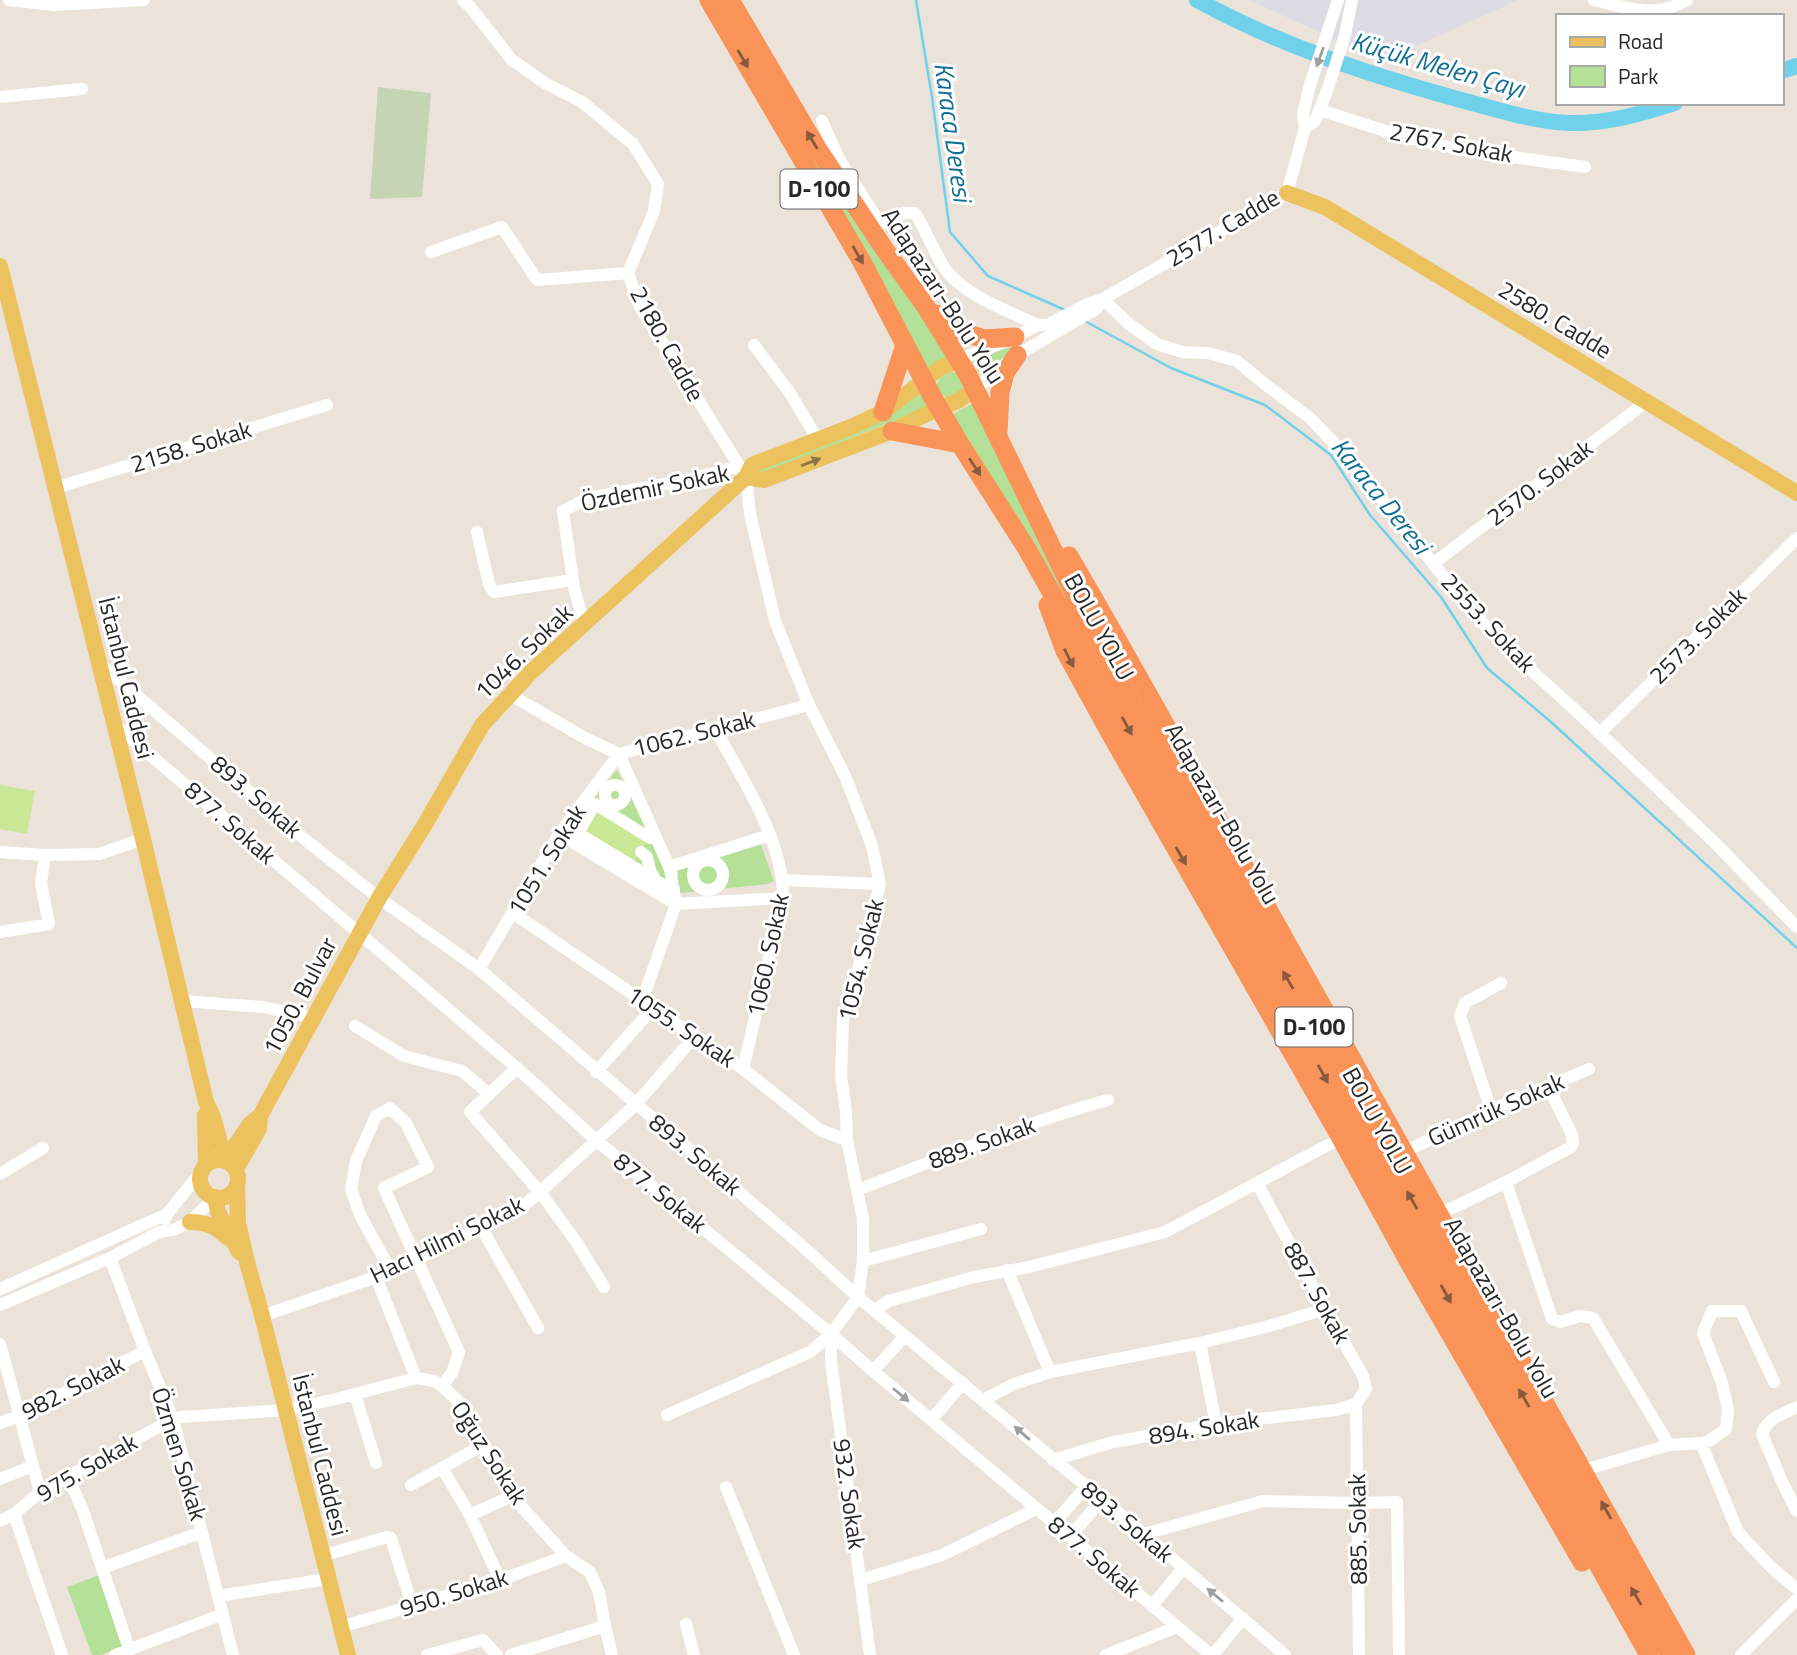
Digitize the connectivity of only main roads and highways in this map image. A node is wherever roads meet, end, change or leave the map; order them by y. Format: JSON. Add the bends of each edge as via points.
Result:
{"nodes":[{"id":1,"x":709,"y":0,"type":"edge"},
{"id":2,"x":730,"y":0,"type":"edge"},
{"id":3,"x":1287,"y":192,"type":"road end"},
{"id":4,"x":0,"y":266,"type":"edge"},
{"id":5,"x":926,"y":307,"type":"junction"},
{"id":6,"x":905,"y":345,"type":"junction"},
{"id":7,"x":959,"y":360,"type":"junction"},
{"id":8,"x":975,"y":390,"type":"junction"},
{"id":9,"x":932,"y":395,"type":"junction"},
{"id":10,"x":883,"y":412,"type":"junction"},
{"id":11,"x":892,"y":431,"type":"junction"},
{"id":12,"x":998,"y":433,"type":"junction"},
{"id":13,"x":960,"y":444,"type":"junction"},
{"id":14,"x":746,"y":477,"type":"junction"},
{"id":15,"x":1022,"y":485,"type":"junction"},
{"id":16,"x":1797,"y":493,"type":"edge"},
{"id":17,"x":1027,"y":548,"type":"junction"},
{"id":18,"x":379,"y":898,"type":"joint"},
{"id":19,"x":206,"y":1102,"type":"junction"},
{"id":20,"x":204,"y":1169,"type":"junction"},
{"id":21,"x":233,"y":1171,"type":"junction"},
{"id":22,"x":215,"y":1197,"type":"junction"},
{"id":23,"x":190,"y":1222,"type":"road end"},
{"id":24,"x":236,"y":1245,"type":"junction"},
{"id":25,"x":248,"y":1266,"type":"junction"},
{"id":26,"x":348,"y":1655,"type":"edge"},
{"id":27,"x":1636,"y":1655,"type":"edge"},
{"id":28,"x":1649,"y":1655,"type":"edge"},
{"id":29,"x":1670,"y":1655,"type":"edge"},
{"id":30,"x":1686,"y":1655,"type":"edge"}],
"edges":[{"from":1,"to":6,"type":"highway","number":"D-100","one_way":true,"via":[[862,262]]},
{"from":5,"to":2,"type":"highway","name":"Adapazarı-Bolu Yolu","number":"D-100","one_way":true,"via":[[817,148]]},
{"from":3,"to":16,"type":"main road","name":"2580. Cadde","via":[[1325,207]]},
{"from":4,"to":19,"type":"main road","name":"İstanbul Caddesi"},
{"from":5,"to":7,"type":"highway","name":"Adapazarı-Bolu Yolu","number":"D-100"},
{"from":5,"to":12,"type":"highway","via":[[958,331],[1016,346],[1000,392]]},
{"from":6,"to":9,"type":"highway","number":"D-100"},
{"from":6,"to":10,"type":"highway"},
{"from":7,"to":8,"type":"highway","name":"Adapazarı-Bolu Yolu","number":"D-100"},
{"from":7,"to":9,"type":"main road","via":[[940,368]]},
{"from":8,"to":9,"type":"main road","via":[[958,401]]},
{"from":8,"to":12,"type":"highway","name":"Adapazarı-Bolu Yolu","number":"D-100"},
{"from":9,"to":10,"type":"main road","name":"1046. Sokak"},
{"from":9,"to":11,"type":"main road"},
{"from":9,"to":13,"type":"highway","name":"BOLU YOLU","number":"D-100"},
{"from":10,"to":14,"type":"main road","name":"1046. Sokak","via":[[752,465]]},
{"from":11,"to":13,"type":"highway"},
{"from":14,"to":11,"type":"main road","one_way":true,"via":[[764,480]]},
{"from":12,"to":15,"type":"highway","name":"Adapazarı-Bolu Yolu","number":"D-100"},
{"from":13,"to":17,"type":"highway","name":"BOLU YOLU","number":"D-100","one_way":true},
{"from":14,"to":18,"type":"main road","name":"1046. Sokak","via":[[509,694],[482,725]]},
{"from":29,"to":15,"type":"highway","name":"Adapazarı-Bolu Yolu","number":"D-100","one_way":true,"via":[[1105,657]]},
{"from":30,"to":15,"type":"highway","one_way":true,"via":[[1118,639]]},
{"from":17,"to":27,"type":"highway","one_way":true,"via":[[1065,651],[1109,731]]},
{"from":17,"to":28,"type":"highway","name":"BOLU YOLU","number":"D-100","one_way":true},
{"from":18,"to":21,"type":"main road","name":"1050. Bulvar","via":[[260,1116],[250,1124]]},
{"from":19,"to":20,"type":"main road","name":"İstanbul Caddesi"},
{"from":19,"to":21,"type":"main road","name":"İstanbul Caddesi"},
{"from":20,"to":21,"type":"main road","via":[[214,1160]]},
{"from":20,"to":22,"type":"main road","via":[[200,1178],[204,1190]]},
{"from":21,"to":22,"type":"main road","via":[[233,1193]]},
{"from":21,"to":25,"type":"main road","name":"İstanbul Caddesi"},
{"from":22,"to":24,"type":"main road","name":"İstanbul Caddesi"},
{"from":23,"to":24,"type":"main road","via":[[204,1222]]},
{"from":24,"to":25,"type":"main road","name":"İstanbul Caddesi"},
{"from":25,"to":26,"type":"main road","name":"İstanbul Caddesi"}]}
